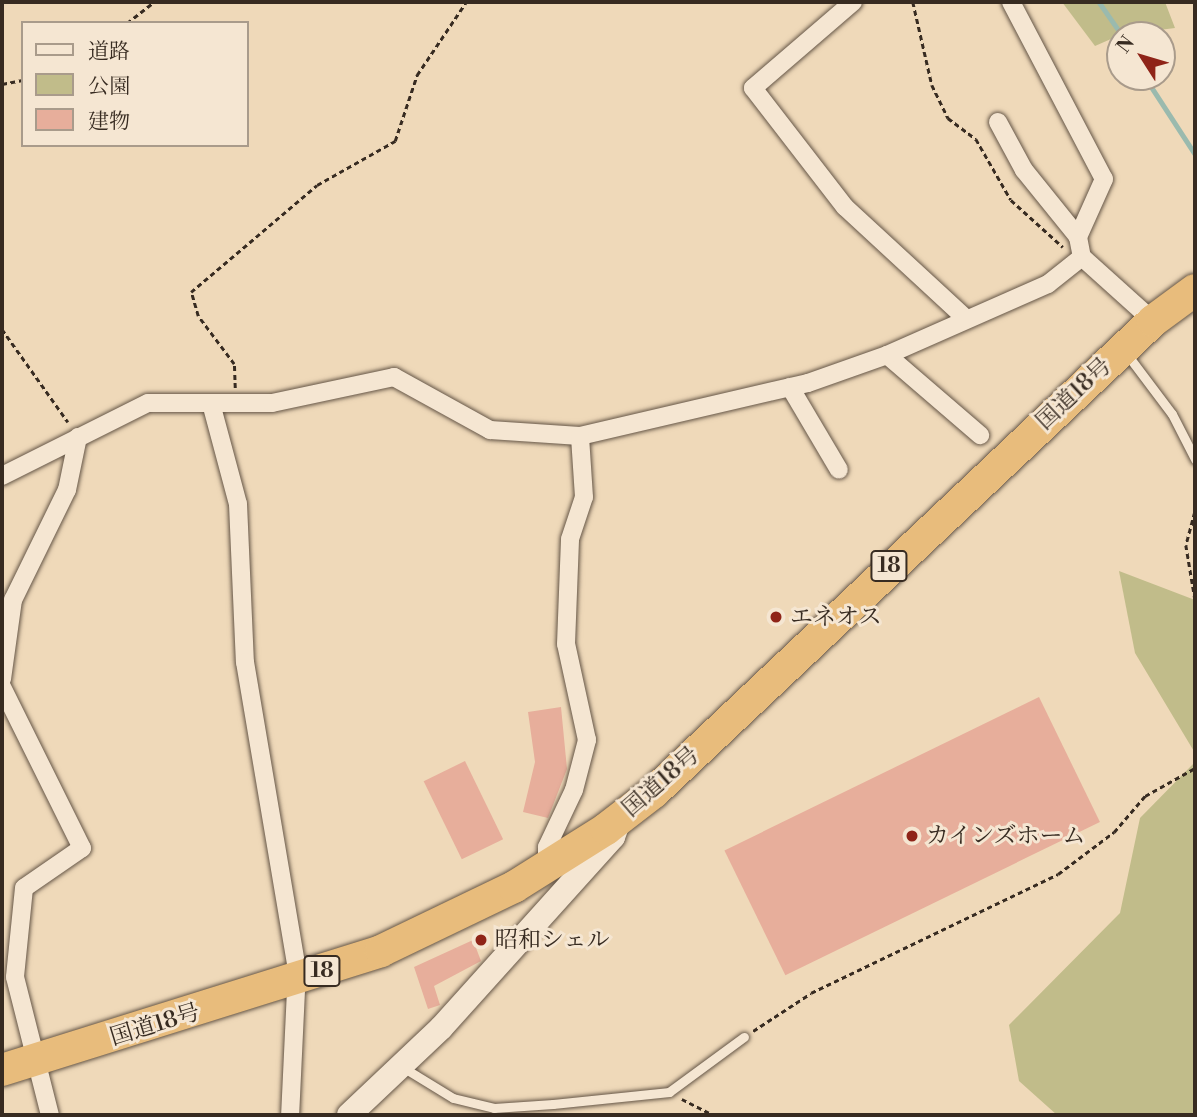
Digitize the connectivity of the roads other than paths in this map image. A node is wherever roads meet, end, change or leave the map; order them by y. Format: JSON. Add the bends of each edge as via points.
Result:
{"nodes":[{"id":1,"x":853,"y":2,"type":"edge"},
{"id":2,"x":1011,"y":2,"type":"edge"},
{"id":3,"x":998,"y":122,"type":"dead end"},
{"id":4,"x":1078,"y":237,"type":"junction"},
{"id":5,"x":1082,"y":257,"type":"junction"},
{"id":6,"x":1195,"y":290,"type":"edge"},
{"id":7,"x":964,"y":317,"type":"junction"},
{"id":8,"x":1157,"y":318,"type":"junction"},
{"id":9,"x":1123,"y":349,"type":"junction"},
{"id":10,"x":887,"y":355,"type":"junction"},
{"id":11,"x":790,"y":387,"type":"junction"},
{"id":12,"x":212,"y":407,"type":"junction"},
{"id":13,"x":980,"y":435,"type":"dead end"},
{"id":14,"x":580,"y":436,"type":"junction"},
{"id":15,"x":78,"y":437,"type":"junction"},
{"id":16,"x":1195,"y":459,"type":"edge"},
{"id":17,"x":839,"y":470,"type":"dead end"},
{"id":18,"x":2,"y":476,"type":"edge"},
{"id":19,"x":2,"y":679,"type":"edge"},
{"id":20,"x":2,"y":687,"type":"edge"},
{"id":21,"x":619,"y":819,"type":"junction"},
{"id":22,"x":547,"y":868,"type":"junction"},
{"id":23,"x":552,"y":905,"type":"junction"},
{"id":24,"x":298,"y":980,"type":"junction"},
{"id":25,"x":744,"y":1037,"type":"road end"},
{"id":26,"x":38,"y":1060,"type":"junction"},
{"id":27,"x":402,"y":1067,"type":"junction"},
{"id":28,"x":2,"y":1070,"type":"edge"},
{"id":29,"x":50,"y":1115,"type":"edge"},
{"id":30,"x":290,"y":1115,"type":"edge"},
{"id":31,"x":349,"y":1115,"type":"edge"}],
"edges":[{"from":1,"to":7,"type":"street","via":[[753,88],[845,207]]},
{"from":2,"to":4,"type":"street","via":[[1104,179]]},
{"from":3,"to":4,"type":"street","via":[[1024,170]]},
{"from":4,"to":5,"type":"street"},
{"from":5,"to":7,"type":"street","via":[[1048,284]]},
{"from":5,"to":8,"type":"street"},
{"from":6,"to":8,"type":"highway","name":"国道18号","number":"18"},
{"from":7,"to":10,"type":"street"},
{"from":8,"to":9,"type":"highway","name":"国道18号","number":"18"},
{"from":9,"to":16,"type":"lane","via":[[1172,414]]},
{"from":9,"to":21,"type":"highway","name":"国道18号","number":"18"},
{"from":10,"to":11,"type":"street"},
{"from":10,"to":13,"type":"street"},
{"from":11,"to":14,"type":"street"},
{"from":11,"to":17,"type":"street"},
{"from":12,"to":14,"type":"street","via":[[394,377],[490,430]]},
{"from":12,"to":15,"type":"street","via":[[148,403]]},
{"from":12,"to":24,"type":"street","via":[[238,504],[245,662]]},
{"from":14,"to":22,"type":"street","via":[[584,498],[570,539],[566,644],[587,740],[574,790],[547,847]]},
{"from":15,"to":18,"type":"street"},
{"from":15,"to":19,"type":"street","via":[[67,490],[13,600]]},
{"from":20,"to":26,"type":"street","via":[[82,848],[24,888],[15,977]]},
{"from":21,"to":22,"type":"highway","name":"国道18号","number":"18"},
{"from":21,"to":23,"type":"street","via":[[613,837]]},
{"from":22,"to":23,"type":"street"},
{"from":22,"to":24,"type":"highway","name":"国道18号","number":"18","via":[[417,936]]},
{"from":23,"to":27,"type":"street"},
{"from":24,"to":26,"type":"highway","name":"国道18号","number":"18"},
{"from":24,"to":30,"type":"street"},
{"from":25,"to":27,"type":"lane","via":[[669,1092],[494,1108],[453,1098]]},
{"from":26,"to":28,"type":"highway","name":"国道18号","number":"18"},
{"from":26,"to":29,"type":"street"},
{"from":27,"to":31,"type":"street"}]}
